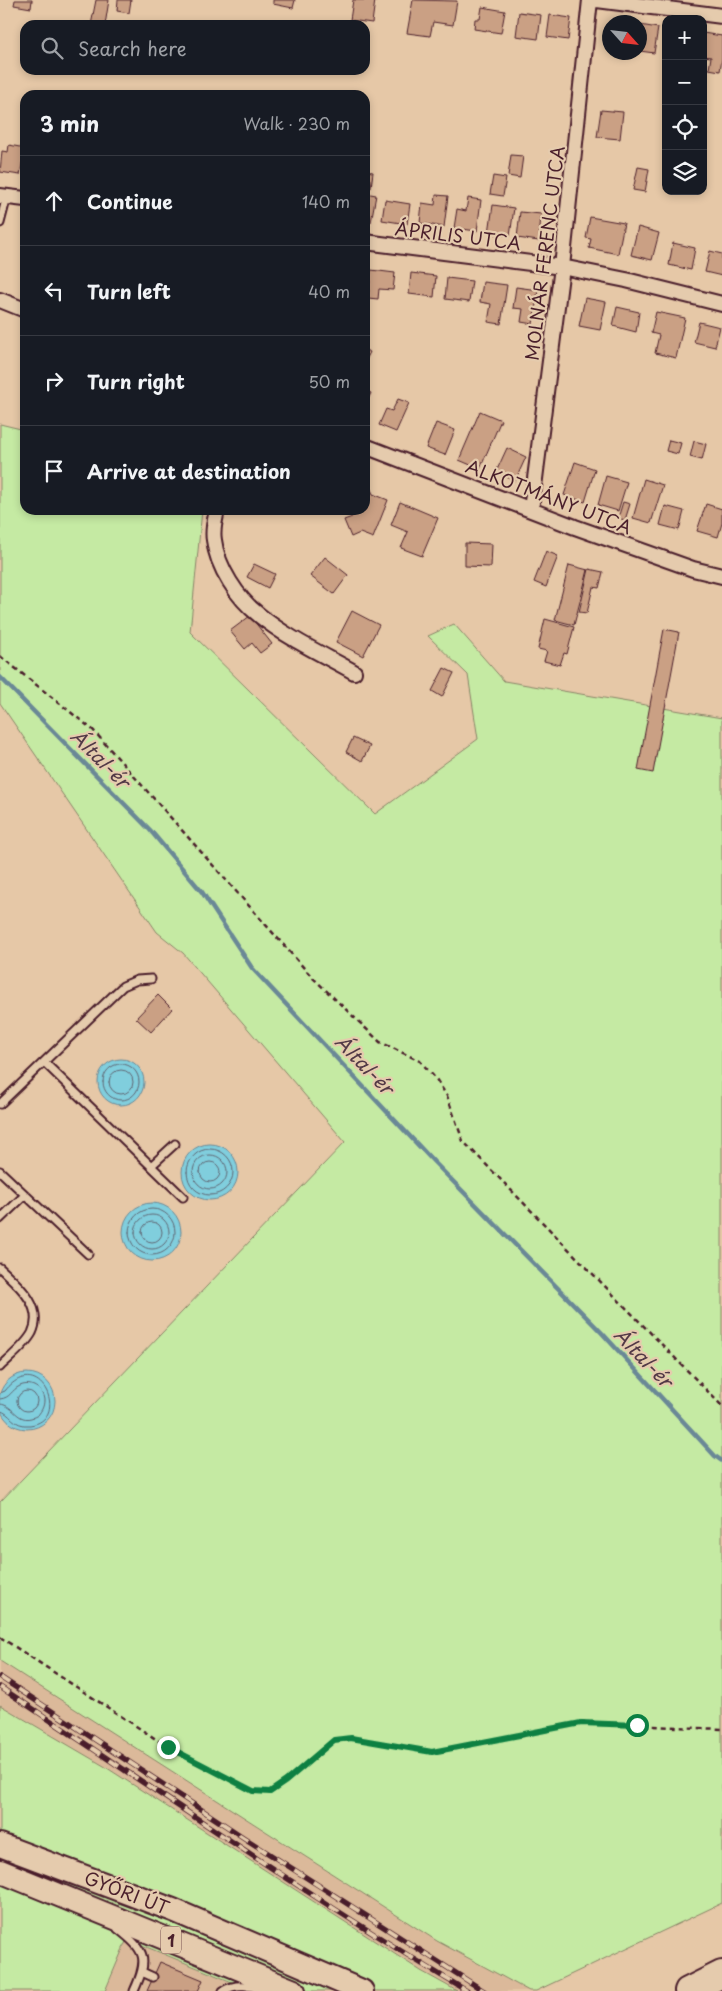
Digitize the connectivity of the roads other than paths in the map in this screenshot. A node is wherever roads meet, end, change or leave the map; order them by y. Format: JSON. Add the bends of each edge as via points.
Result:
{"nodes":[{"id":1,"x":590,"y":0,"type":"edge"},
{"id":2,"x":597,"y":0,"type":"edge"},
{"id":3,"x":722,"y":16,"type":"edge"},
{"id":4,"x":3,"y":196,"type":"edge"},
{"id":5,"x":20,"y":198,"type":"edge"},
{"id":6,"x":0,"y":223,"type":"edge"},
{"id":7,"x":370,"y":243,"type":"edge"},
{"id":8,"x":562,"y":267,"type":"junction"},
{"id":9,"x":0,"y":300,"type":"edge"},
{"id":10,"x":722,"y":304,"type":"edge"},
{"id":11,"x":20,"y":308,"type":"edge"},
{"id":12,"x":370,"y":448,"type":"edge"},
{"id":13,"x":531,"y":510,"type":"junction"},
{"id":14,"x":216,"y":515,"type":"edge"},
{"id":15,"x":722,"y":576,"type":"edge"},
{"id":16,"x":354,"y":672,"type":"dead end"},
{"id":17,"x":151,"y":979,"type":"dead end"},
{"id":18,"x":44,"y":1062,"type":"junction"},
{"id":19,"x":0,"y":1104,"type":"edge"},
{"id":20,"x":175,"y":1144,"type":"dead end"},
{"id":21,"x":151,"y":1166,"type":"junction"},
{"id":22,"x":0,"y":1171,"type":"edge"},
{"id":23,"x":25,"y":1195,"type":"junction"},
{"id":24,"x":183,"y":1197,"type":"dead end"},
{"id":25,"x":0,"y":1219,"type":"edge"},
{"id":26,"x":88,"y":1254,"type":"dead end"},
{"id":27,"x":0,"y":1268,"type":"edge"},
{"id":28,"x":1,"y":1365,"type":"edge"},
{"id":29,"x":0,"y":1837,"type":"edge"},
{"id":30,"x":0,"y":1845,"type":"edge"},
{"id":31,"x":23,"y":1853,"type":"junction"},
{"id":32,"x":4,"y":1873,"type":"edge"},
{"id":33,"x":49,"y":1889,"type":"junction"},
{"id":34,"x":142,"y":1972,"type":"junction"},
{"id":35,"x":722,"y":1974,"type":"edge"},
{"id":36,"x":153,"y":1977,"type":"dead end"},
{"id":37,"x":134,"y":1991,"type":"edge"},
{"id":38,"x":223,"y":1991,"type":"edge"},
{"id":39,"x":266,"y":1991,"type":"edge"},
{"id":40,"x":294,"y":1991,"type":"edge"},
{"id":41,"x":362,"y":1991,"type":"edge"},
{"id":42,"x":688,"y":1991,"type":"edge"}],
"edges":[{"from":1,"to":8,"type":"street","name":"MOLNÁR FERENC UTCA"},
{"from":2,"to":3,"type":"street"},
{"from":4,"to":5,"type":"street"},
{"from":4,"to":6,"type":"lane"},
{"from":7,"to":8,"type":"street","name":"ÁPRILIS UTCA"},
{"from":8,"to":10,"type":"street","name":"ÁPRILIS UTCA"},
{"from":8,"to":13,"type":"street","name":"MOLNÁR FERENC UTCA"},
{"from":9,"to":11,"type":"street"},
{"from":12,"to":13,"type":"street","name":"ALKOTMÁNY UTCA"},
{"from":13,"to":15,"type":"street","name":"ALKOTMÁNY UTCA","via":[[684,566]]},
{"from":14,"to":16,"type":"street","via":[[214,540],[227,576],[240,595],[257,614],[280,630]]},
{"from":17,"to":18,"type":"lane","via":[[123,986]]},
{"from":18,"to":19,"type":"lane"},
{"from":18,"to":21,"type":"lane"},
{"from":20,"to":21,"type":"lane"},
{"from":21,"to":24,"type":"lane"},
{"from":22,"to":23,"type":"lane"},
{"from":23,"to":25,"type":"lane"},
{"from":23,"to":26,"type":"lane"},
{"from":27,"to":28,"type":"lane","via":[[23,1290],[33,1306],[34,1315],[32,1333]]},
{"from":29,"to":31,"type":"main road"},
{"from":30,"to":31,"type":"main road","name":"GYŐRI ÚT","number":"1"},
{"from":31,"to":41,"type":"main road","name":"GYŐRI ÚT","number":"1","via":[[173,1910]]},
{"from":32,"to":33,"type":"main road","name":"GYŐRI ÚT","number":"1"},
{"from":33,"to":34,"type":"lane","via":[[66,1904],[115,1927],[134,1942],[144,1961]]},
{"from":33,"to":40,"type":"main road","name":"GYŐRI ÚT","number":"1"},
{"from":34,"to":36,"type":"lane"},
{"from":34,"to":37,"type":"lane"},
{"from":35,"to":42,"type":"highway"},
{"from":38,"to":39,"type":"lane","via":[[244,1985]]}]}
